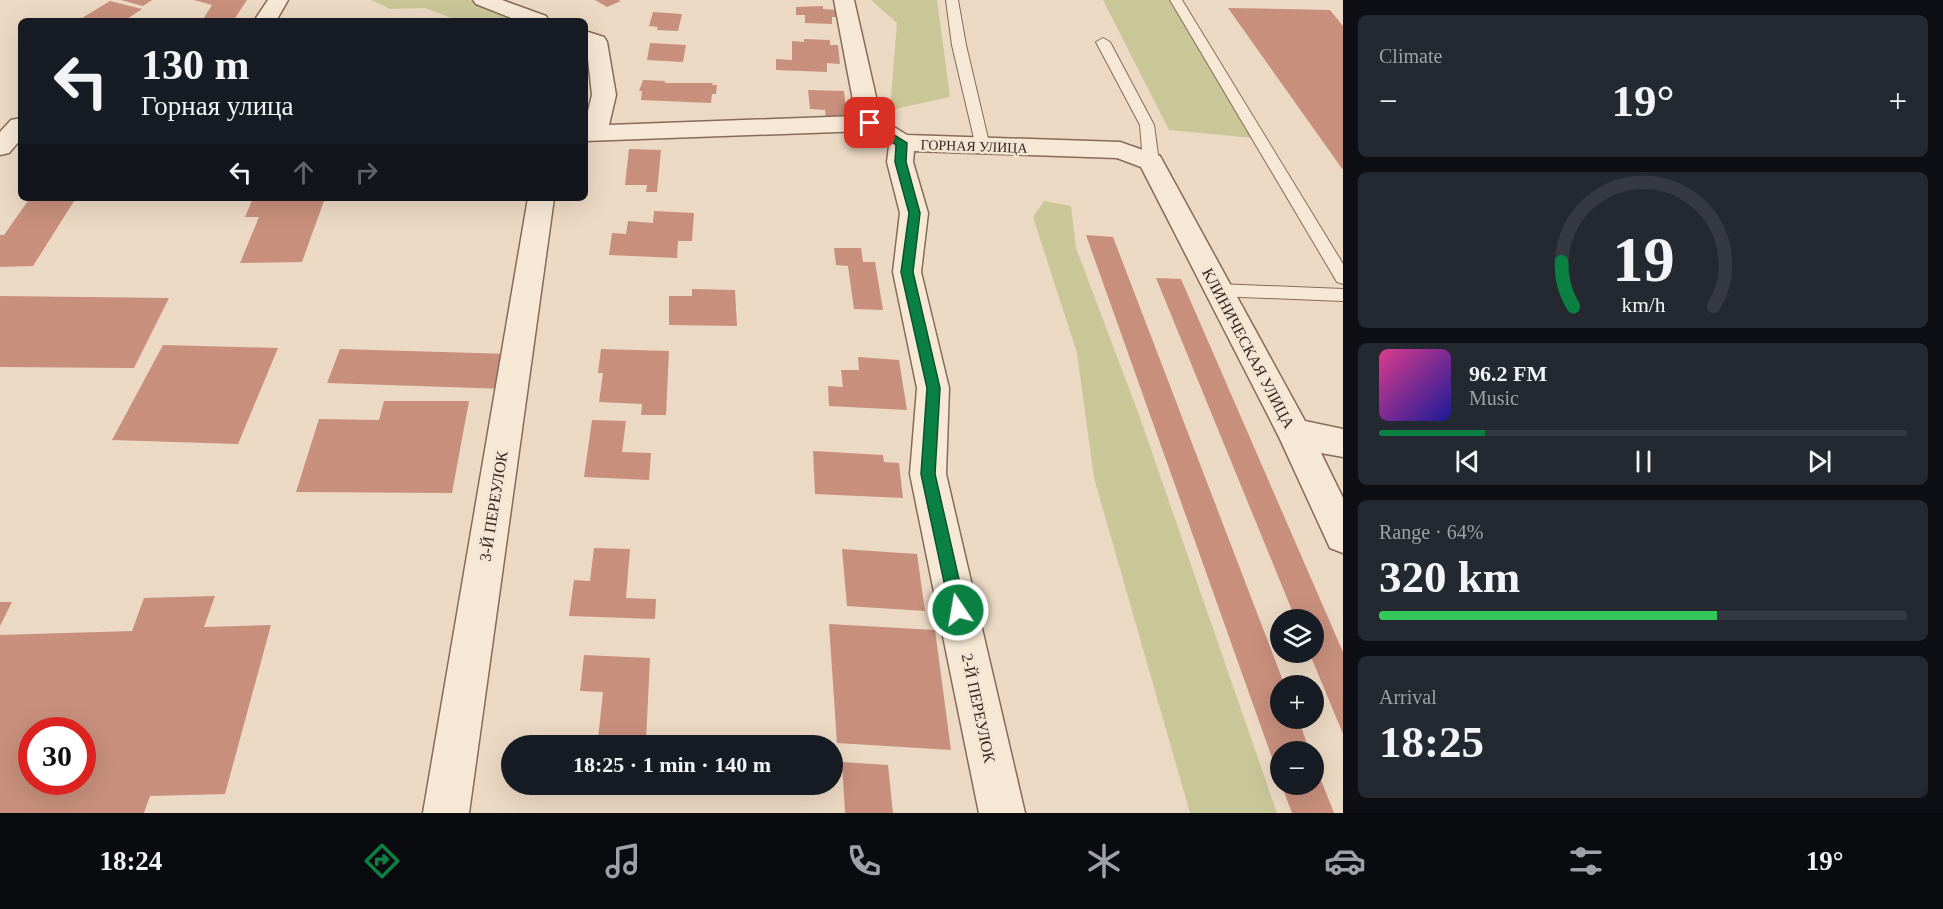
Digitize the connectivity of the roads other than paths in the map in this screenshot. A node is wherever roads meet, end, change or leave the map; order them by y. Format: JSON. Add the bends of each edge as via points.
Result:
{"nodes":[{"id":1,"x":278,"y":0,"type":"edge"},
{"id":2,"x":483,"y":0,"type":"edge"},
{"id":3,"x":844,"y":0,"type":"edge"},
{"id":4,"x":952,"y":0,"type":"edge"},
{"id":5,"x":1176,"y":0,"type":"edge"},
{"id":6,"x":267,"y":18,"type":"edge"},
{"id":7,"x":530,"y":18,"type":"edge"},
{"id":8,"x":588,"y":39,"type":"edge"},
{"id":9,"x":1102,"y":42,"type":"dead end"},
{"id":10,"x":870,"y":123,"type":"junction"},
{"id":11,"x":14,"y":125,"type":"edge"},
{"id":12,"x":590,"y":133,"type":"edge"},
{"id":13,"x":902,"y":143,"type":"junction"},
{"id":14,"x":0,"y":147,"type":"edge"},
{"id":15,"x":983,"y":147,"type":"junction"},
{"id":16,"x":1151,"y":162,"type":"junction"},
{"id":17,"x":540,"y":201,"type":"edge"},
{"id":18,"x":1343,"y":278,"type":"edge"},
{"id":19,"x":1217,"y":290,"type":"junction"},
{"id":20,"x":1343,"y":295,"type":"edge"},
{"id":21,"x":1294,"y":433,"type":"junction"},
{"id":22,"x":1343,"y":443,"type":"edge"},
{"id":23,"x":1343,"y":536,"type":"edge"},
{"id":24,"x":446,"y":813,"type":"edge"},
{"id":25,"x":1002,"y":813,"type":"edge"}],
"edges":[{"from":1,"to":6,"type":"street"},
{"from":2,"to":7,"type":"street"},
{"from":3,"to":10,"type":"street"},
{"from":4,"to":15,"type":"lane"},
{"from":5,"to":18,"type":"lane"},
{"from":8,"to":12,"type":"street","via":[[596,42],[604,95]]},
{"from":9,"to":16,"type":"lane","via":[[1147,125]]},
{"from":10,"to":12,"type":"street"},
{"from":10,"to":13,"type":"street","name":"ГОРНАЯ УЛИЦА"},
{"from":11,"to":14,"type":"street"},
{"from":13,"to":15,"type":"street","name":"ГОРНАЯ УЛИЦА"},
{"from":13,"to":25,"type":"street","name":"2-Й ПЕРЕУЛОК","via":[[900,162],[914,213],[907,272],[933,388],[928,474]]},
{"from":15,"to":16,"type":"street","name":"ГОРНАЯ УЛИЦА","via":[[1120,150]]},
{"from":16,"to":19,"type":"street","name":"КЛИНИЧЕСКАЯ УЛИЦА"},
{"from":17,"to":24,"type":"street","name":"3-Й ПЕРЕУЛОК"},
{"from":19,"to":20,"type":"lane"},
{"from":19,"to":21,"type":"street","name":"КЛИНИЧЕСКАЯ УЛИЦА"},
{"from":21,"to":22,"type":"street"},
{"from":21,"to":23,"type":"street","name":"КЛИНИЧЕСКАЯ УЛИЦА"}]}
